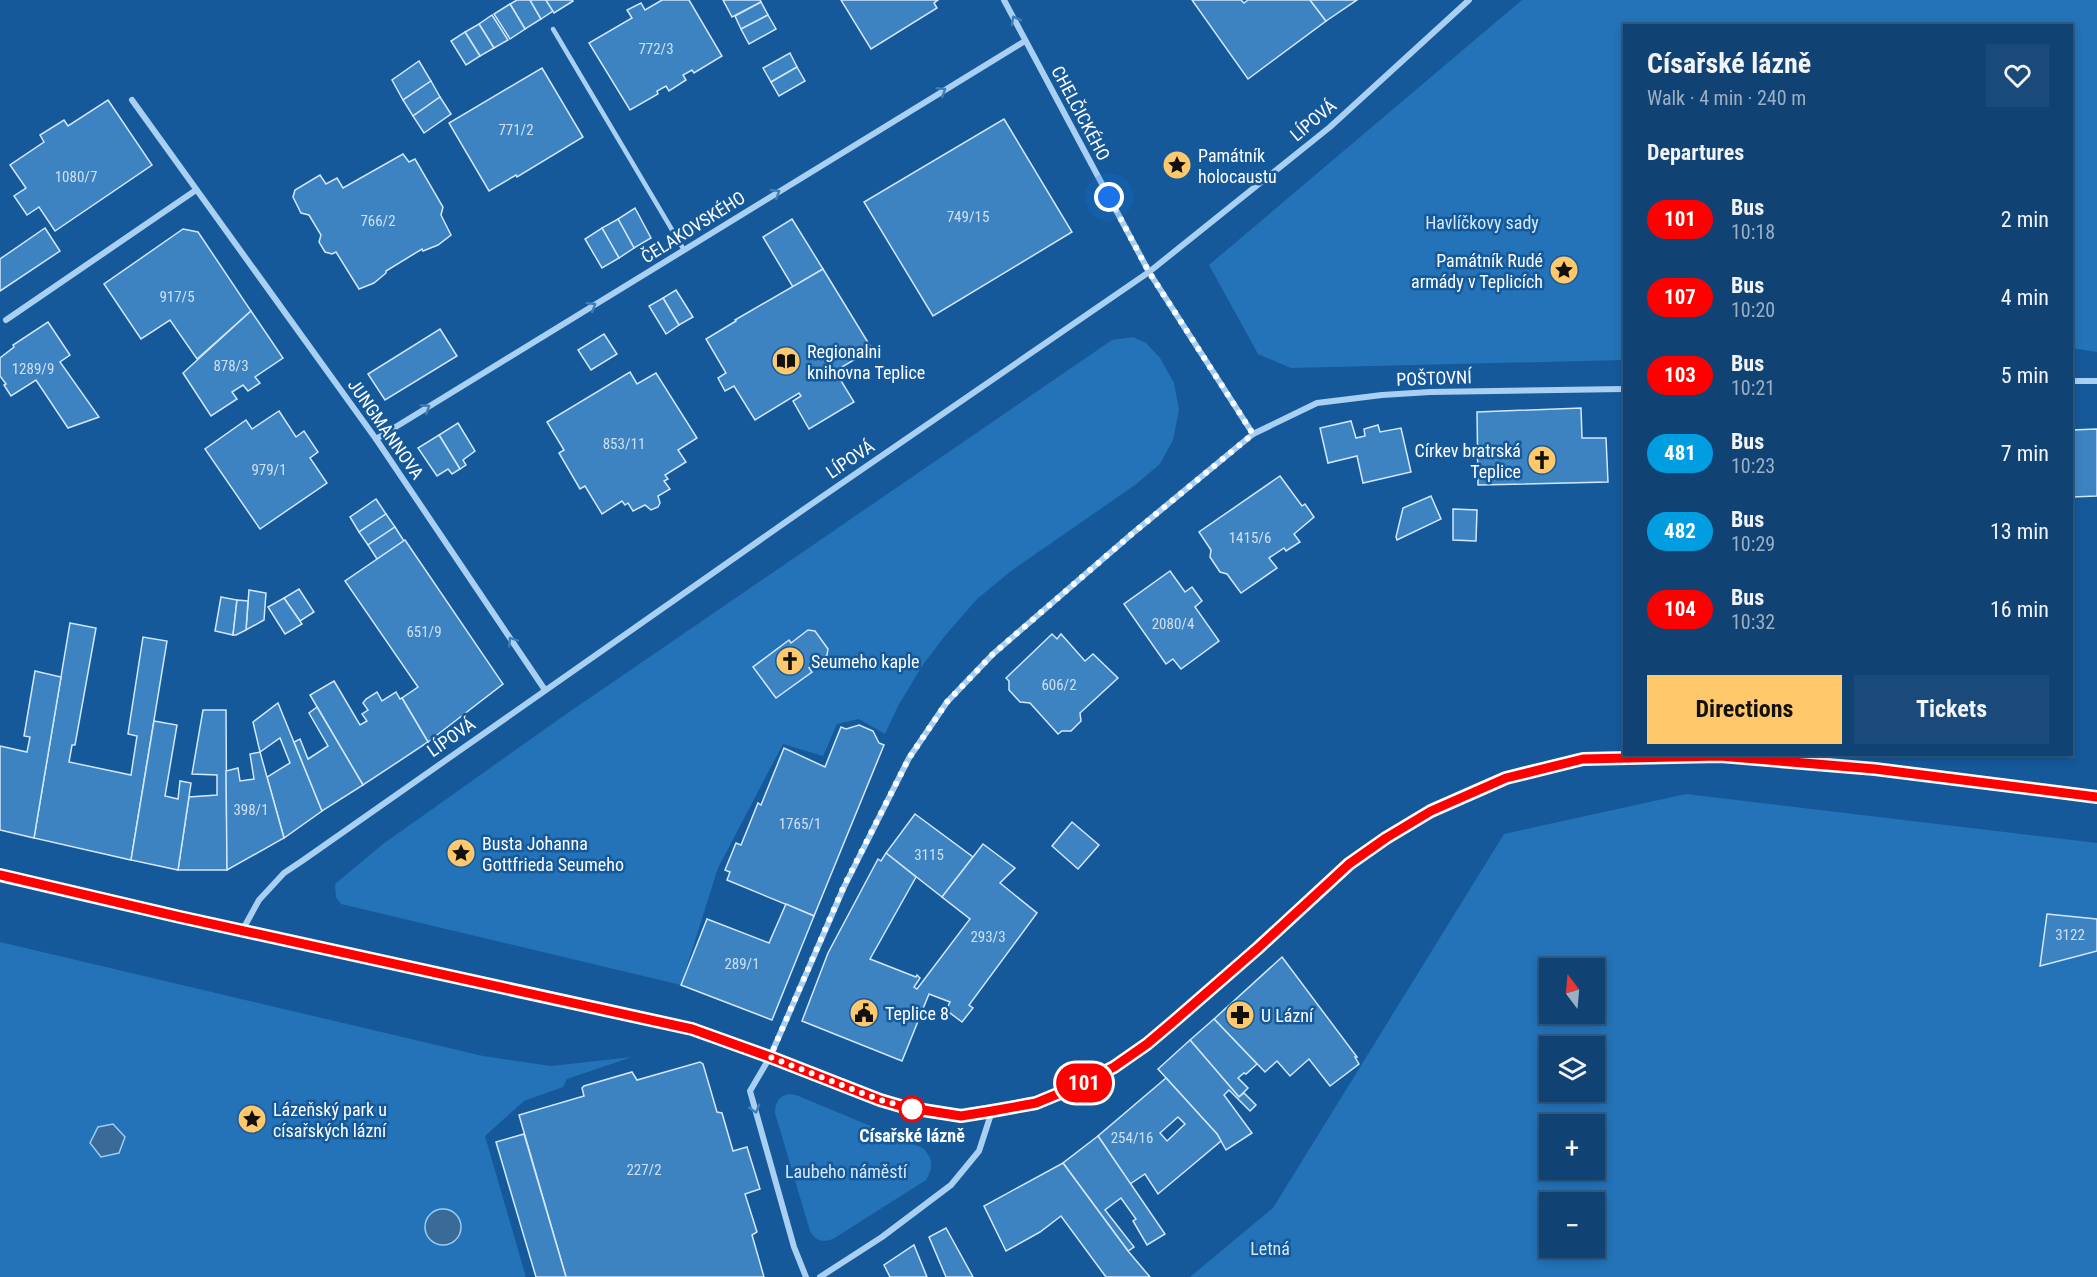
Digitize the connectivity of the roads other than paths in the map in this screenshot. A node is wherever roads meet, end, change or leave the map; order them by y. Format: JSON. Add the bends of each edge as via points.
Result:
{"nodes":[{"id":1,"x":1004,"y":0,"type":"edge"},
{"id":2,"x":1469,"y":0,"type":"edge"},
{"id":3,"x":553,"y":29,"type":"dead end"},
{"id":4,"x":1025,"y":40,"type":"junction"},
{"id":5,"x":132,"y":100,"type":"dead end"},
{"id":6,"x":196,"y":190,"type":"junction"},
{"id":7,"x":684,"y":250,"type":"junction"},
{"id":8,"x":1149,"y":272,"type":"junction"},
{"id":9,"x":6,"y":320,"type":"dead end"},
{"id":10,"x":2073,"y":381,"type":"edge"},
{"id":11,"x":2097,"y":381,"type":"edge"},
{"id":12,"x":1623,"y":389,"type":"edge"},
{"id":13,"x":1253,"y":434,"type":"junction"},
{"id":14,"x":376,"y":439,"type":"junction"},
{"id":15,"x":545,"y":690,"type":"junction"},
{"id":16,"x":2097,"y":797,"type":"edge"},
{"id":17,"x":0,"y":875,"type":"edge"},
{"id":18,"x":242,"y":931,"type":"junction"},
{"id":19,"x":770,"y":1057,"type":"junction"},
{"id":20,"x":992,"y":1111,"type":"junction"},
{"id":21,"x":806,"y":1277,"type":"edge"},
{"id":22,"x":820,"y":1277,"type":"edge"}],
"edges":[{"from":4,"to":1,"type":"street","name":"CHELČICKÉHO","one_way":true},
{"from":2,"to":8,"type":"street","name":"LÍPOVÁ","via":[[1330,127]]},
{"from":3,"to":7,"type":"lane"},
{"from":7,"to":4,"type":"street","name":"ČELAKOVSKÉHO","one_way":true},
{"from":4,"to":8,"type":"street","name":"CHELČICKÉHO"},
{"from":5,"to":6,"type":"street","name":"JUNGMANNOVA"},
{"from":6,"to":9,"type":"street"},
{"from":6,"to":14,"type":"street","name":"JUNGMANNOVA"},
{"from":14,"to":7,"type":"street","name":"ČELAKOVSKÉHO","one_way":true},
{"from":8,"to":13,"type":"street"},
{"from":8,"to":15,"type":"street","name":"LÍPOVÁ"},
{"from":10,"to":11,"type":"street"},
{"from":12,"to":13,"type":"street","name":"POŠTOVNÍ","via":[[1360,397],[1317,403]]},
{"from":13,"to":19,"type":"street","name":"POŠTOVNÍ","via":[[993,654],[947,702],[909,758],[844,886]]},
{"from":15,"to":14,"type":"street","name":"JUNGMANNOVA","one_way":true},
{"from":15,"to":18,"type":"street","name":"LÍPOVÁ","via":[[285,873],[259,900]]},
{"from":16,"to":20,"type":"street","via":[[1875,769],[1720,756],[1583,759],[1506,778],[1431,811],[1349,864],[1214,987],[1114,1067],[1036,1103]]},
{"from":17,"to":18,"type":"street"},
{"from":18,"to":19,"type":"street","via":[[692,1029]]},
{"from":19,"to":20,"type":"street","via":[[904,1107],[961,1116]]},
{"from":19,"to":21,"type":"street","one_way":true,"via":[[750,1091]]},
{"from":20,"to":22,"type":"street","via":[[979,1151],[951,1185]]}]}
